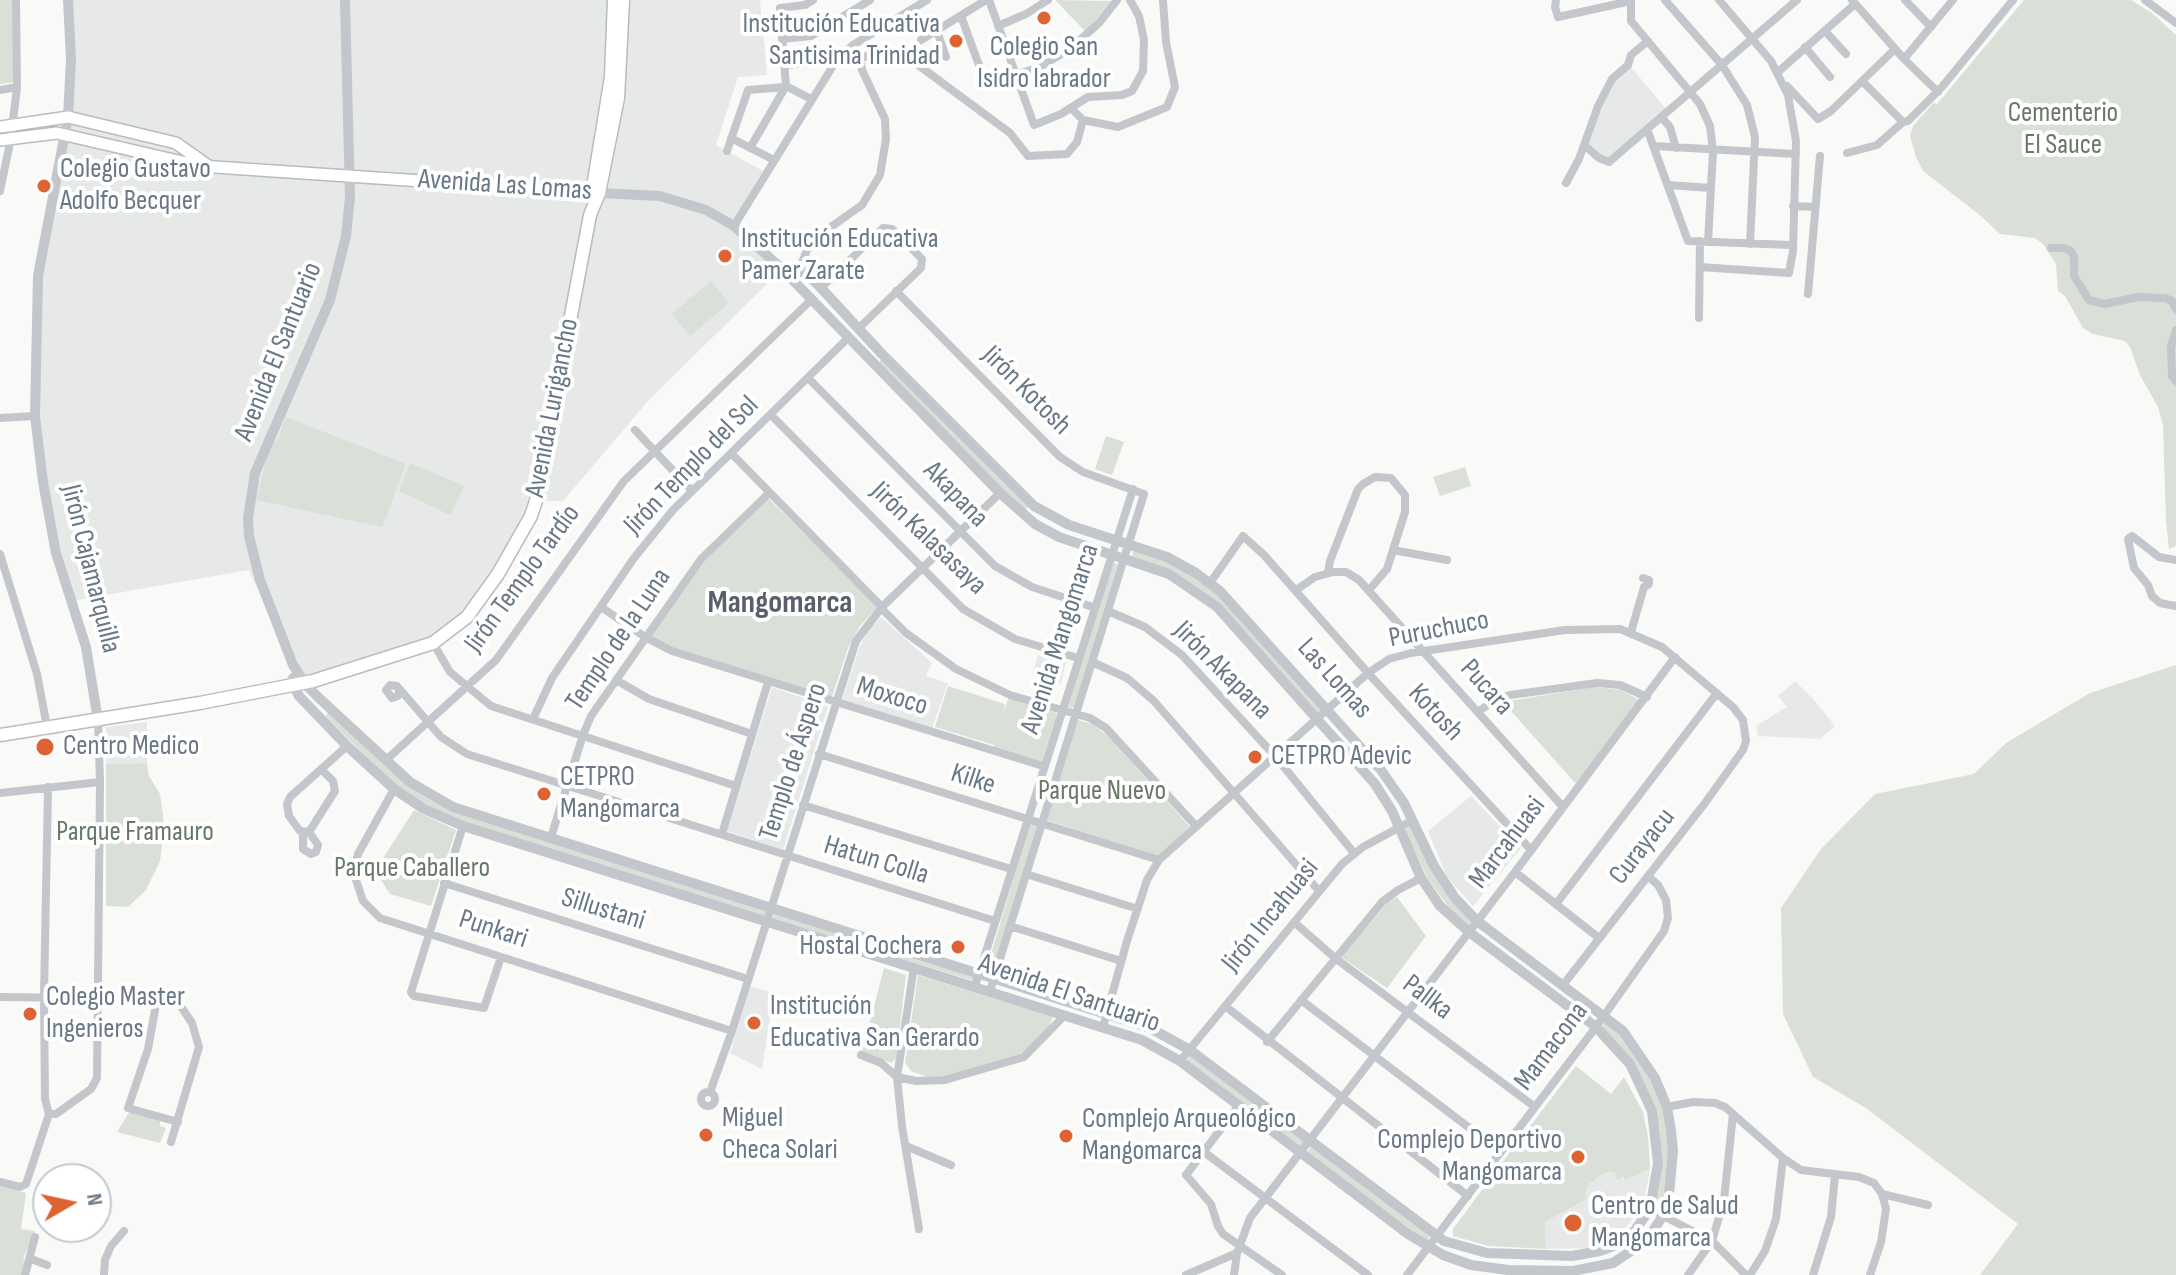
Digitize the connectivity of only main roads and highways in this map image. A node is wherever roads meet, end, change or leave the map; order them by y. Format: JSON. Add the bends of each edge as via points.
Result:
{"nodes":[{"id":1,"x":618,"y":2,"type":"edge"},
{"id":2,"x":97,"y":125,"type":"junction"},
{"id":3,"x":0,"y":127,"type":"edge"},
{"id":4,"x":6,"y":139,"type":"edge"},
{"id":5,"x":93,"y":141,"type":"junction"},
{"id":6,"x":207,"y":165,"type":"junction"},
{"id":7,"x":594,"y":197,"type":"junction"},
{"id":8,"x":0,"y":735,"type":"edge"}],
"edges":[{"from":1,"to":7,"type":"main road","name":"Avenida Lurigancho"},
{"from":2,"to":3,"type":"main road","via":[[68,117]]},
{"from":2,"to":5,"type":"main road"},
{"from":2,"to":6,"type":"main road","via":[[176,143]]},
{"from":4,"to":5,"type":"main road","name":"Avenida Las Lomas","via":[[47,133]]},
{"from":5,"to":6,"type":"main road","name":"Avenida Las Lomas"},
{"from":6,"to":7,"type":"main road","name":"Avenida Las Lomas"},
{"from":7,"to":8,"type":"main road","name":"Avenida Lurigancho","via":[[531,516],[467,617],[433,643],[302,684]]}]}
